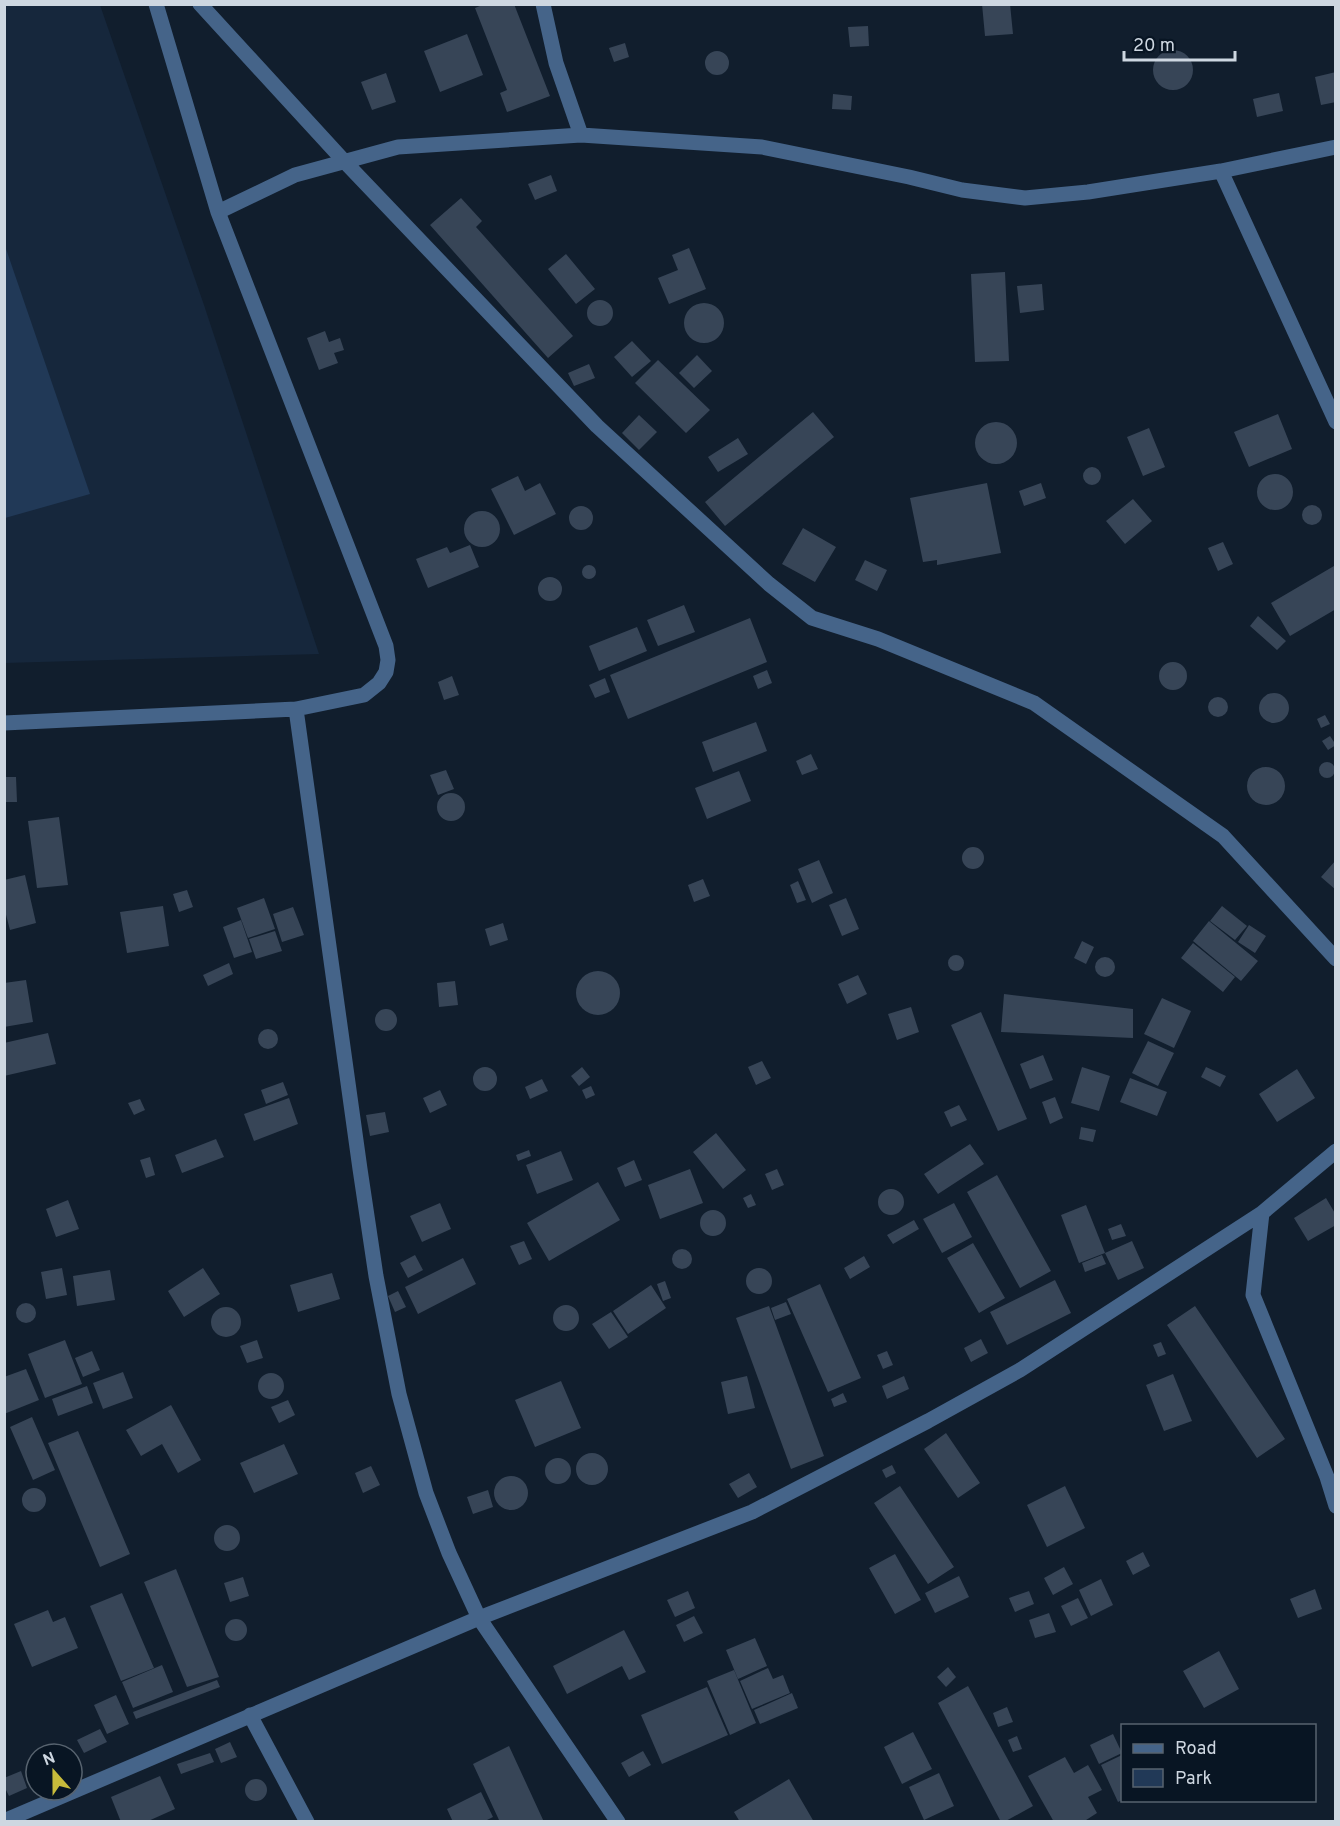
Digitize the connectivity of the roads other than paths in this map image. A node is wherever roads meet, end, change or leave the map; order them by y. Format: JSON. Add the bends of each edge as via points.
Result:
{"nodes":[{"id":1,"x":156,"y":4,"type":"edge"},
{"id":2,"x":200,"y":4,"type":"edge"},
{"id":3,"x":543,"y":4,"type":"edge"},
{"id":4,"x":581,"y":135,"type":"junction"},
{"id":5,"x":1335,"y":147,"type":"edge"},
{"id":6,"x":344,"y":161,"type":"junction"},
{"id":7,"x":1221,"y":171,"type":"junction"},
{"id":8,"x":218,"y":213,"type":"junction"},
{"id":9,"x":1335,"y":422,"type":"edge"},
{"id":10,"x":296,"y":709,"type":"junction"},
{"id":11,"x":4,"y":723,"type":"edge"},
{"id":12,"x":1335,"y":959,"type":"edge"},
{"id":13,"x":1335,"y":1151,"type":"edge"},
{"id":14,"x":1262,"y":1214,"type":"junction"},
{"id":15,"x":1335,"y":1506,"type":"edge"},
{"id":16,"x":479,"y":1618,"type":"junction"},
{"id":17,"x":250,"y":1715,"type":"junction"},
{"id":18,"x":4,"y":1821,"type":"edge"},
{"id":19,"x":307,"y":1821,"type":"edge"},
{"id":20,"x":618,"y":1821,"type":"edge"}],
"edges":[{"from":1,"to":8,"type":"street"},
{"from":2,"to":6,"type":"street"},
{"from":3,"to":4,"type":"street","via":[[556,63]]},
{"from":4,"to":6,"type":"street","via":[[398,147]]},
{"from":4,"to":7,"type":"street","via":[[762,147],[962,190],[1024,198]]},
{"from":5,"to":7,"type":"street"},
{"from":6,"to":8,"type":"street","via":[[295,175]]},
{"from":6,"to":12,"type":"street","via":[[597,426],[768,584],[812,618],[878,639],[1034,703],[1223,836]]},
{"from":7,"to":9,"type":"street"},
{"from":8,"to":10,"type":"street","via":[[386,646],[386,672],[364,695]]},
{"from":10,"to":11,"type":"street"},
{"from":10,"to":16,"type":"street","via":[[376,1276],[399,1394],[426,1492]]},
{"from":13,"to":14,"type":"street"},
{"from":14,"to":15,"type":"street","via":[[1253,1295],[1327,1477]]},
{"from":14,"to":16,"type":"street","via":[[1020,1370],[752,1512]]},
{"from":16,"to":17,"type":"street"},
{"from":16,"to":20,"type":"street"},
{"from":17,"to":18,"type":"street"},
{"from":17,"to":19,"type":"street"}]}
